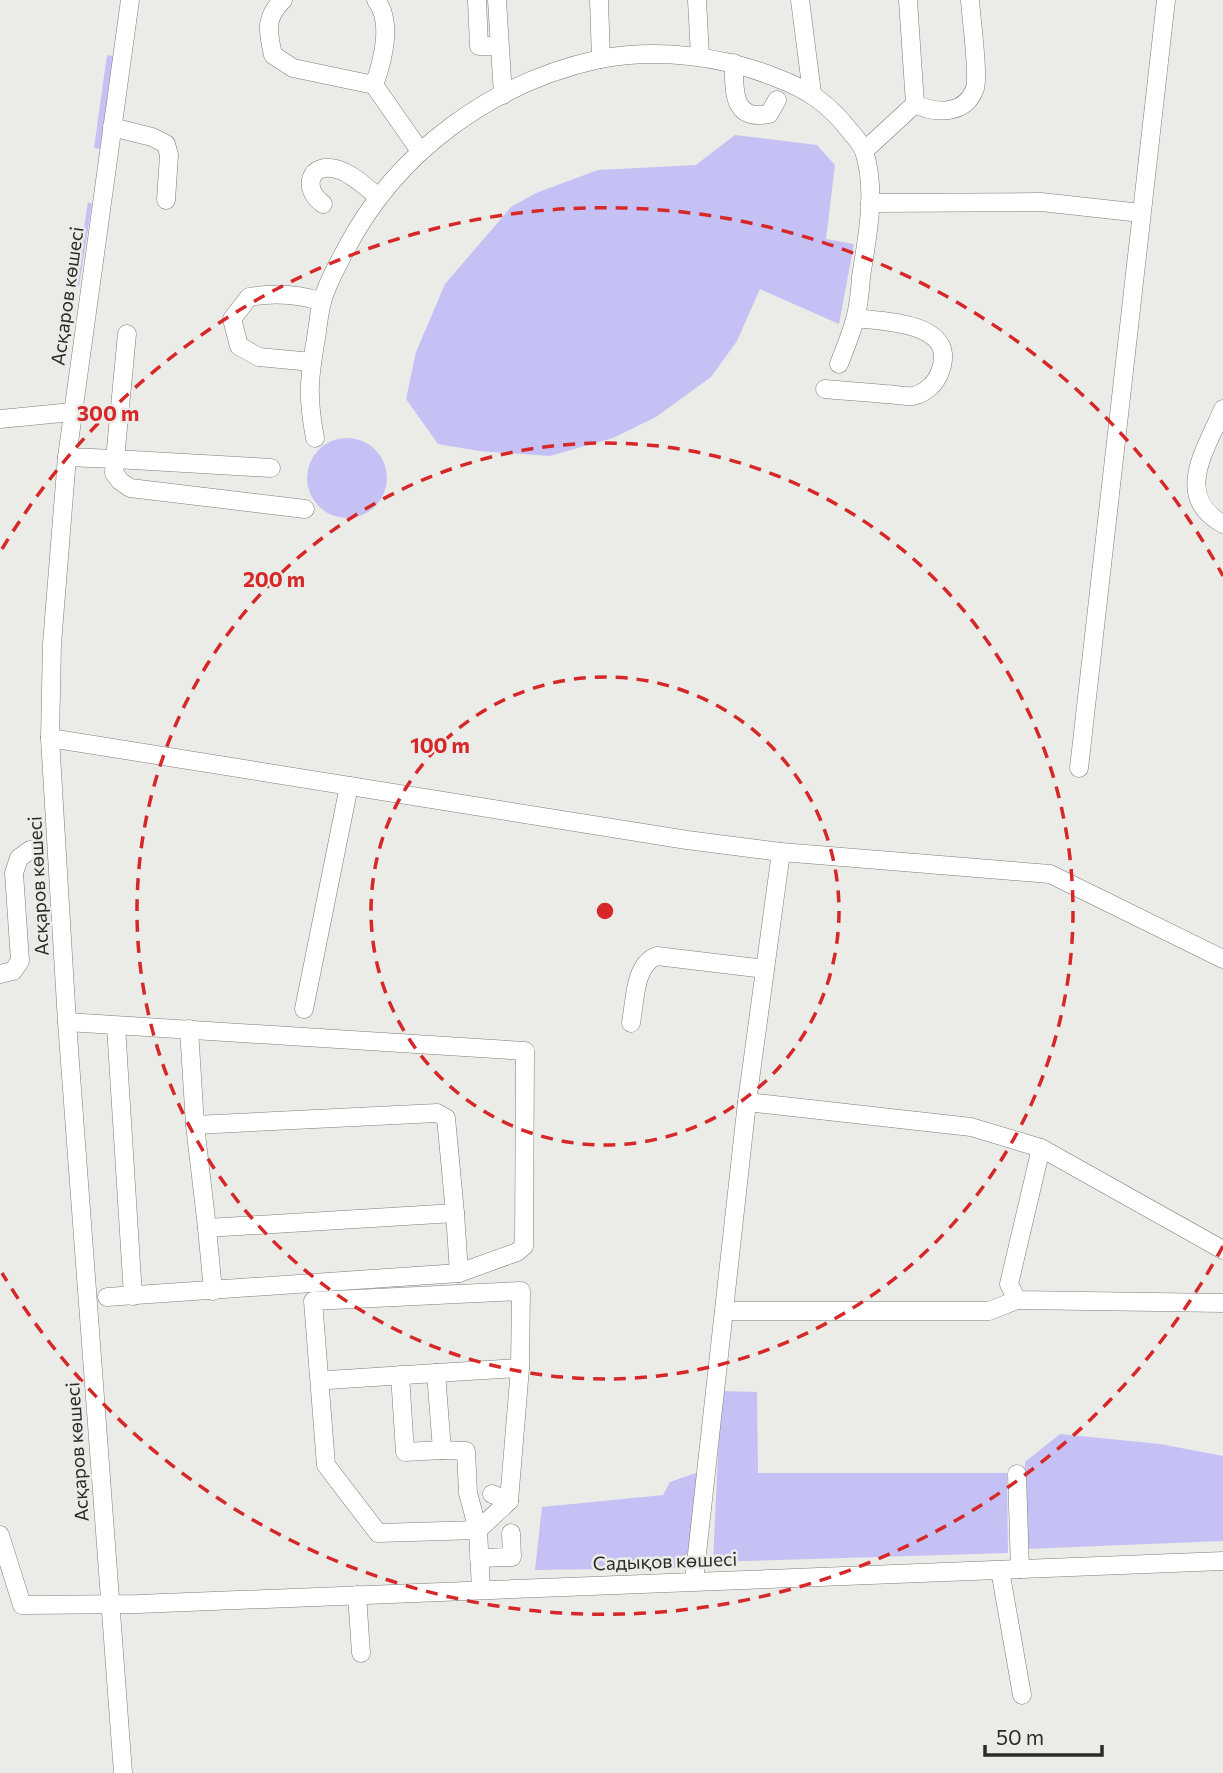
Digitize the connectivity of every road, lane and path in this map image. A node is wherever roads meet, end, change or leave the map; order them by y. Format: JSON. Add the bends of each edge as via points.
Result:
{"nodes":[{"id":1,"x":130,"y":0,"type":"edge"},
{"id":2,"x":283,"y":0,"type":"edge"},
{"id":3,"x":376,"y":0,"type":"edge"},
{"id":4,"x":477,"y":0,"type":"edge"},
{"id":5,"x":497,"y":0,"type":"edge"},
{"id":6,"x":599,"y":0,"type":"edge"},
{"id":7,"x":697,"y":0,"type":"edge"},
{"id":8,"x":800,"y":0,"type":"edge"},
{"id":9,"x":908,"y":0,"type":"edge"},
{"id":10,"x":970,"y":0,"type":"edge"},
{"id":11,"x":1166,"y":0,"type":"edge"},
{"id":12,"x":499,"y":46,"type":"junction"},
{"id":13,"x":700,"y":56,"type":"junction"},
{"id":14,"x":601,"y":59,"type":"junction"},
{"id":15,"x":734,"y":64,"type":"junction"},
{"id":16,"x":373,"y":85,"type":"junction"},
{"id":17,"x":812,"y":93,"type":"junction"},
{"id":18,"x":503,"y":95,"type":"junction"},
{"id":19,"x":777,"y":100,"type":"dead end"},
{"id":20,"x":915,"y":104,"type":"junction"},
{"id":21,"x":112,"y":127,"type":"junction"},
{"id":22,"x":420,"y":151,"type":"junction"},
{"id":23,"x":863,"y":151,"type":"junction"},
{"id":24,"x":377,"y":196,"type":"junction"},
{"id":25,"x":166,"y":200,"type":"dead end"},
{"id":26,"x":870,"y":203,"type":"junction"},
{"id":27,"x":323,"y":204,"type":"dead end"},
{"id":28,"x":1141,"y":213,"type":"junction"},
{"id":29,"x":322,"y":302,"type":"junction"},
{"id":30,"x":856,"y":318,"type":"junction"},
{"id":31,"x":127,"y":334,"type":"dead end"},
{"id":32,"x":312,"y":362,"type":"junction"},
{"id":33,"x":839,"y":364,"type":"dead end"},
{"id":34,"x":825,"y":389,"type":"dead end"},
{"id":35,"x":1223,"y":409,"type":"edge"},
{"id":36,"x":72,"y":412,"type":"junction"},
{"id":37,"x":0,"y":419,"type":"edge"},
{"id":38,"x":315,"y":438,"type":"dead end"},
{"id":39,"x":67,"y":457,"type":"junction"},
{"id":40,"x":115,"y":459,"type":"junction"},
{"id":41,"x":271,"y":468,"type":"dead end"},
{"id":42,"x":305,"y":509,"type":"dead end"},
{"id":43,"x":1223,"y":524,"type":"edge"},
{"id":44,"x":50,"y":738,"type":"junction"},
{"id":45,"x":1079,"y":768,"type":"dead end"},
{"id":46,"x":349,"y":786,"type":"junction"},
{"id":47,"x":30,"y":850,"type":"dead end"},
{"id":48,"x":781,"y":852,"type":"junction"},
{"id":49,"x":1223,"y":959,"type":"edge"},
{"id":50,"x":765,"y":969,"type":"junction"},
{"id":51,"x":0,"y":974,"type":"edge"},
{"id":52,"x":304,"y":1009,"type":"dead end"},
{"id":53,"x":67,"y":1022,"type":"junction"},
{"id":54,"x":631,"y":1023,"type":"dead end"},
{"id":55,"x":116,"y":1026,"type":"junction"},
{"id":56,"x":189,"y":1029,"type":"junction"},
{"id":57,"x":747,"y":1102,"type":"junction"},
{"id":58,"x":195,"y":1125,"type":"junction"},
{"id":59,"x":1041,"y":1148,"type":"junction"},
{"id":60,"x":455,"y":1213,"type":"junction"},
{"id":61,"x":206,"y":1228,"type":"junction"},
{"id":62,"x":1223,"y":1250,"type":"edge"},
{"id":63,"x":459,"y":1273,"type":"junction"},
{"id":64,"x":213,"y":1292,"type":"junction"},
{"id":65,"x":133,"y":1296,"type":"junction"},
{"id":66,"x":107,"y":1297,"type":"dead end"},
{"id":67,"x":1017,"y":1300,"type":"junction"},
{"id":68,"x":1223,"y":1303,"type":"edge"},
{"id":69,"x":724,"y":1311,"type":"junction"},
{"id":70,"x":516,"y":1368,"type":"junction"},
{"id":71,"x":436,"y":1373,"type":"junction"},
{"id":72,"x":400,"y":1375,"type":"junction"},
{"id":73,"x":328,"y":1380,"type":"dead end"},
{"id":74,"x":442,"y":1450,"type":"junction"},
{"id":75,"x":1017,"y":1474,"type":"dead end"},
{"id":76,"x":478,"y":1530,"type":"junction"},
{"id":77,"x":511,"y":1533,"type":"dead end"},
{"id":78,"x":0,"y":1535,"type":"edge"},
{"id":79,"x":479,"y":1558,"type":"junction"},
{"id":80,"x":1223,"y":1561,"type":"edge"},
{"id":81,"x":1020,"y":1569,"type":"junction"},
{"id":82,"x":1000,"y":1570,"type":"junction"},
{"id":83,"x":7,"y":1578,"type":"edge"},
{"id":84,"x":694,"y":1581,"type":"junction"},
{"id":85,"x":481,"y":1589,"type":"junction"},
{"id":86,"x":357,"y":1595,"type":"junction"},
{"id":87,"x":109,"y":1604,"type":"junction"},
{"id":88,"x":361,"y":1653,"type":"dead end"},
{"id":89,"x":1022,"y":1695,"type":"dead end"},
{"id":90,"x":123,"y":1773,"type":"edge"}],
"edges":[{"from":1,"to":21,"type":"street","name":"Асқаров көшесі"},
{"from":2,"to":16,"type":"street","via":[[267,27],[273,55],[293,68]]},
{"from":3,"to":16,"type":"street","via":[[383,9],[384,49]]},
{"from":4,"to":12,"type":"street","via":[[479,46]]},
{"from":5,"to":12,"type":"street"},
{"from":6,"to":14,"type":"street"},
{"from":7,"to":13,"type":"street"},
{"from":8,"to":17,"type":"street"},
{"from":9,"to":20,"type":"street"},
{"from":10,"to":20,"type":"street","via":[[976,86],[969,101],[945,111]]},
{"from":11,"to":28,"type":"street"},
{"from":12,"to":18,"type":"street"},
{"from":13,"to":14,"type":"street"},
{"from":13,"to":15,"type":"street"},
{"from":14,"to":18,"type":"street","via":[[526,82]]},
{"from":15,"to":17,"type":"street"},
{"from":15,"to":19,"type":"street","via":[[736,102],[746,113],[769,114]]},
{"from":16,"to":22,"type":"street"},
{"from":17,"to":23,"type":"street"},
{"from":18,"to":22,"type":"street","via":[[464,117]]},
{"from":20,"to":23,"type":"street"},
{"from":21,"to":25,"type":"street","via":[[166,144]]},
{"from":21,"to":36,"type":"street","name":"Асқаров көшесі"},
{"from":22,"to":24,"type":"street"},
{"from":23,"to":26,"type":"street"},
{"from":24,"to":27,"type":"street","via":[[338,169],[325,167],[310,182],[313,198]]},
{"from":24,"to":29,"type":"street","via":[[332,274]]},
{"from":26,"to":28,"type":"street","via":[[1041,202]]},
{"from":26,"to":30,"type":"street"},
{"from":28,"to":45,"type":"street"},
{"from":29,"to":32,"type":"street"},
{"from":29,"to":32,"type":"street","via":[[268,294],[249,297],[232,319],[240,346],[258,357]]},
{"from":30,"to":33,"type":"street"},
{"from":30,"to":34,"type":"street","via":[[917,326],[929,332],[942,347],[939,376],[928,389],[913,396]]},
{"from":31,"to":40,"type":"street"},
{"from":32,"to":38,"type":"street","via":[[309,406]]},
{"from":35,"to":43,"type":"street","via":[[1195,487],[1198,500]]},
{"from":36,"to":37,"type":"street"},
{"from":36,"to":39,"type":"street","name":"Асқаров көшесі"},
{"from":39,"to":40,"type":"street"},
{"from":39,"to":44,"type":"street","name":"Асқаров көшесі","via":[[52,645]]},
{"from":40,"to":41,"type":"street"},
{"from":40,"to":42,"type":"street","via":[[114,473],[130,488]]},
{"from":44,"to":46,"type":"street"},
{"from":44,"to":53,"type":"street","name":"Асқаров көшесі"},
{"from":46,"to":48,"type":"street"},
{"from":46,"to":52,"type":"street"},
{"from":47,"to":51,"type":"street","via":[[19,858],[14,873],[20,961],[13,971]]},
{"from":48,"to":49,"type":"street","via":[[1050,874]]},
{"from":48,"to":50,"type":"street"},
{"from":50,"to":54,"type":"street","via":[[657,956],[648,959],[641,970]]},
{"from":50,"to":57,"type":"street"},
{"from":53,"to":55,"type":"street"},
{"from":53,"to":87,"type":"street","name":"Асқаров көшесі"},
{"from":55,"to":56,"type":"street"},
{"from":55,"to":65,"type":"street"},
{"from":56,"to":58,"type":"street"},
{"from":56,"to":63,"type":"street","via":[[525,1051],[524,1247]]},
{"from":57,"to":59,"type":"street","via":[[971,1127]]},
{"from":57,"to":69,"type":"street"},
{"from":58,"to":60,"type":"street","via":[[436,1113],[446,1118]]},
{"from":58,"to":61,"type":"street"},
{"from":59,"to":62,"type":"street"},
{"from":59,"to":67,"type":"street","via":[[1009,1284]]},
{"from":60,"to":61,"type":"street"},
{"from":60,"to":63,"type":"street"},
{"from":61,"to":64,"type":"street"},
{"from":63,"to":64,"type":"street"},
{"from":64,"to":65,"type":"street"},
{"from":65,"to":66,"type":"street"},
{"from":67,"to":68,"type":"street"},
{"from":67,"to":69,"type":"street","via":[[989,1311]]},
{"from":69,"to":84,"type":"street"},
{"from":70,"to":71,"type":"street"},
{"from":70,"to":76,"type":"street","via":[[500,1493]]},
{"from":70,"to":76,"type":"street","via":[[521,1291],[418,1302],[313,1301],[326,1465],[364,1506],[378,1533]]},
{"from":71,"to":72,"type":"street"},
{"from":71,"to":74,"type":"street"},
{"from":72,"to":73,"type":"street"},
{"from":72,"to":74,"type":"street","via":[[405,1452]]},
{"from":74,"to":76,"type":"street","via":[[466,1451],[468,1493]]},
{"from":75,"to":81,"type":"street"},
{"from":76,"to":79,"type":"street"},
{"from":77,"to":79,"type":"street","via":[[512,1557]]},
{"from":78,"to":83,"type":"street"},
{"from":79,"to":85,"type":"street"},
{"from":80,"to":81,"type":"street","name":"Садықов көшесі"},
{"from":81,"to":82,"type":"street","name":"Садықов көшесі"},
{"from":82,"to":84,"type":"street","name":"Садықов көшесі"},
{"from":82,"to":89,"type":"street"},
{"from":83,"to":87,"type":"street","name":"Садықов көшесі","via":[[22,1605]]},
{"from":84,"to":85,"type":"street","name":"Садықов көшесі"},
{"from":85,"to":86,"type":"street","name":"Садықов көшесі"},
{"from":86,"to":87,"type":"street","name":"Садықов көшесі"},
{"from":86,"to":88,"type":"street"},
{"from":87,"to":90,"type":"street","name":"Асқаров көшесі"}]}
